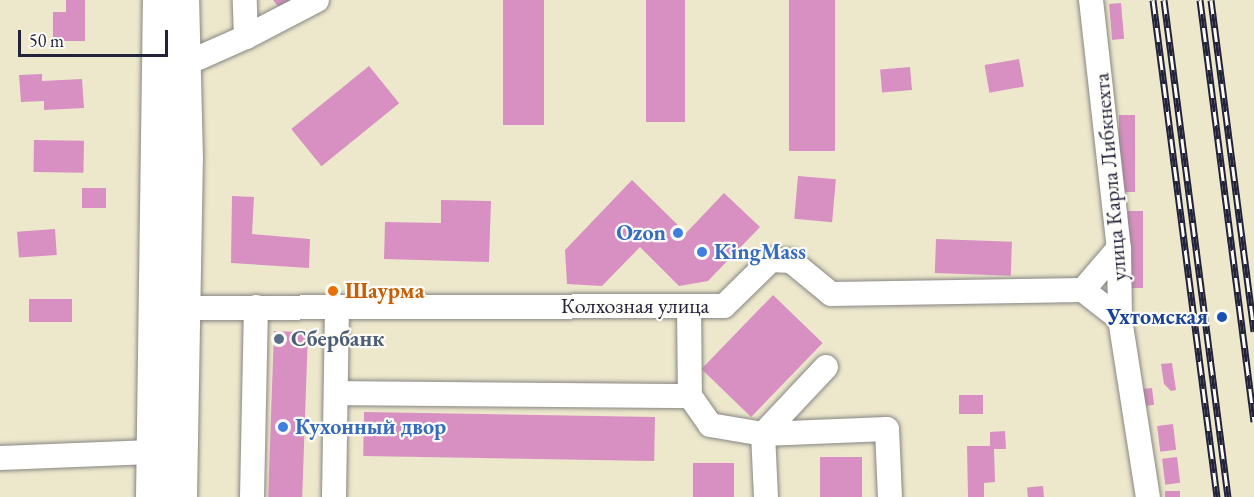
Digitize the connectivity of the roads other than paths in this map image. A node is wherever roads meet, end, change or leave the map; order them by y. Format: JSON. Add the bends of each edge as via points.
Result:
{"nodes":[{"id":1,"x":159,"y":0,"type":"edge"},
{"id":2,"x":183,"y":0,"type":"edge"},
{"id":3,"x":244,"y":0,"type":"edge"},
{"id":4,"x":318,"y":0,"type":"edge"},
{"id":5,"x":1091,"y":0,"type":"edge"},
{"id":6,"x":246,"y":37,"type":"junction"},
{"id":7,"x":185,"y":64,"type":"junction"},
{"id":8,"x":1119,"y":248,"type":"junction"},
{"id":9,"x":1083,"y":290,"type":"junction"},
{"id":10,"x":689,"y":306,"type":"junction"},
{"id":11,"x":256,"y":307,"type":"junction"},
{"id":12,"x":337,"y":307,"type":"junction"},
{"id":13,"x":170,"y":308,"type":"junction"},
{"id":14,"x":1120,"y":319,"type":"junction"},
{"id":15,"x":826,"y":367,"type":"dead end"},
{"id":16,"x":337,"y":393,"type":"junction"},
{"id":17,"x":690,"y":396,"type":"junction"},
{"id":18,"x":763,"y":434,"type":"junction"},
{"id":19,"x":152,"y":452,"type":"junction"},
{"id":20,"x":0,"y":458,"type":"edge"},
{"id":21,"x":152,"y":497,"type":"edge"},
{"id":22,"x":181,"y":497,"type":"edge"},
{"id":23,"x":252,"y":497,"type":"edge"},
{"id":24,"x":334,"y":497,"type":"edge"},
{"id":25,"x":766,"y":497,"type":"edge"},
{"id":26,"x":890,"y":497,"type":"edge"},
{"id":27,"x":1148,"y":497,"type":"edge"}],
"edges":[{"from":1,"to":13,"type":"main road"},
{"from":2,"to":7,"type":"main road"},
{"from":3,"to":6,"type":"street"},
{"from":4,"to":6,"type":"street"},
{"from":5,"to":8,"type":"street","name":"улица Карла Либкнехта"},
{"from":6,"to":7,"type":"street"},
{"from":7,"to":13,"type":"main road"},
{"from":8,"to":9,"type":"street"},
{"from":8,"to":14,"type":"street","name":"улица Карла Либкнехта"},
{"from":9,"to":10,"type":"street","name":"Колхозная улица","via":[[831,294],[791,261],[771,260],[732,303]]},
{"from":9,"to":14,"type":"street"},
{"from":10,"to":12,"type":"street","name":"Колхозная улица"},
{"from":10,"to":17,"type":"street"},
{"from":11,"to":12,"type":"street","name":"Колхозная улица"},
{"from":11,"to":13,"type":"street","name":"Колхозная улица"},
{"from":11,"to":23,"type":"street"},
{"from":12,"to":16,"type":"street"},
{"from":13,"to":19,"type":"main road"},
{"from":13,"to":22,"type":"main road"},
{"from":14,"to":27,"type":"street","name":"улица Карла Либкнехта"},
{"from":15,"to":18,"type":"street"},
{"from":16,"to":17,"type":"street"},
{"from":16,"to":24,"type":"street"},
{"from":17,"to":18,"type":"street","via":[[710,425]]},
{"from":18,"to":25,"type":"street"},
{"from":18,"to":26,"type":"street","via":[[887,429]]},
{"from":19,"to":20,"type":"street"},
{"from":19,"to":21,"type":"main road"}]}
